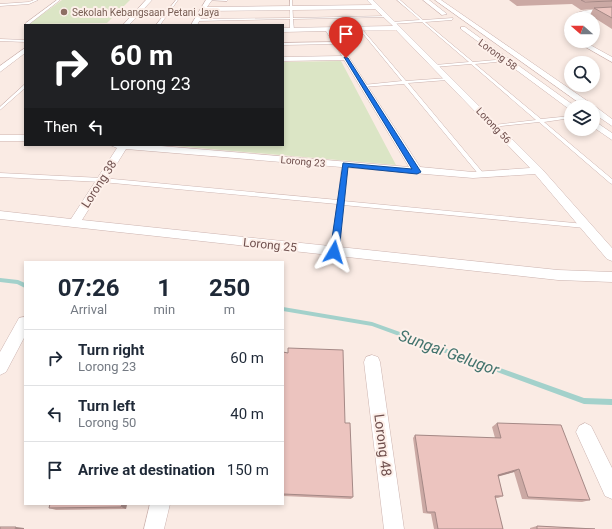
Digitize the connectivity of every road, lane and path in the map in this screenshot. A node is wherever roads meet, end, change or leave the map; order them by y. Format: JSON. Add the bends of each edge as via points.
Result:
{"nodes":[{"id":1,"x":37,"y":0,"type":"edge"},
{"id":2,"x":59,"y":0,"type":"edge"},
{"id":3,"x":149,"y":0,"type":"edge"},
{"id":4,"x":177,"y":0,"type":"edge"},
{"id":5,"x":208,"y":0,"type":"edge"},
{"id":6,"x":226,"y":0,"type":"edge"},
{"id":7,"x":291,"y":0,"type":"edge"},
{"id":8,"x":370,"y":0,"type":"edge"},
{"id":9,"x":398,"y":0,"type":"edge"},
{"id":10,"x":426,"y":0,"type":"edge"},
{"id":11,"x":438,"y":0,"type":"edge"},
{"id":12,"x":0,"y":5,"type":"edge"},
{"id":13,"x":377,"y":7,"type":"junction"},
{"id":14,"x":291,"y":8,"type":"junction"},
{"id":15,"x":203,"y":9,"type":"junction"},
{"id":16,"x":612,"y":11,"type":"edge"},
{"id":17,"x":590,"y":12,"type":"edge"},
{"id":18,"x":292,"y":19,"type":"junction"},
{"id":19,"x":452,"y":20,"type":"junction"},
{"id":20,"x":423,"y":21,"type":"junction"},
{"id":21,"x":195,"y":23,"type":"edge"},
{"id":22,"x":392,"y":23,"type":"junction"},
{"id":23,"x":27,"y":24,"type":"dead end"},
{"id":24,"x":127,"y":24,"type":"edge"},
{"id":25,"x":159,"y":24,"type":"edge"},
{"id":26,"x":328,"y":29,"type":"junction"},
{"id":27,"x":361,"y":29,"type":"junction"},
{"id":28,"x":284,"y":30,"type":"edge"},
{"id":29,"x":292,"y":30,"type":"junction"},
{"id":30,"x":0,"y":40,"type":"edge"},
{"id":31,"x":24,"y":41,"type":"edge"},
{"id":32,"x":336,"y":43,"type":"junction"},
{"id":33,"x":284,"y":44,"type":"edge"},
{"id":34,"x":591,"y":48,"type":"edge"},
{"id":35,"x":24,"y":51,"type":"edge"},
{"id":36,"x":346,"y":58,"type":"junction"},
{"id":37,"x":284,"y":59,"type":"edge"},
{"id":38,"x":506,"y":60,"type":"junction"},
{"id":39,"x":612,"y":60,"type":"edge"},
{"id":40,"x":472,"y":63,"type":"junction"},
{"id":41,"x":435,"y":66,"type":"junction"},
{"id":42,"x":0,"y":70,"type":"edge"},
{"id":43,"x":447,"y":79,"type":"junction"},
{"id":44,"x":405,"y":82,"type":"junction"},
{"id":45,"x":363,"y":86,"type":"junction"},
{"id":46,"x":24,"y":87,"type":"edge"},
{"id":47,"x":580,"y":100,"type":"edge"},
{"id":48,"x":564,"y":101,"type":"edge"},
{"id":49,"x":0,"y":109,"type":"edge"},
{"id":50,"x":600,"y":116,"type":"edge"},
{"id":51,"x":564,"y":119,"type":"edge"},
{"id":52,"x":540,"y":121,"type":"junction"},
{"id":53,"x":612,"y":123,"type":"edge"},
{"id":54,"x":494,"y":126,"type":"junction"},
{"id":55,"x":600,"y":128,"type":"edge"},
{"id":56,"x":24,"y":137,"type":"edge"},
{"id":57,"x":612,"y":137,"type":"edge"},
{"id":58,"x":0,"y":138,"type":"edge"},
{"id":59,"x":120,"y":146,"type":"edge"},
{"id":60,"x":132,"y":146,"type":"edge"},
{"id":61,"x":345,"y":165,"type":"junction"},
{"id":62,"x":538,"y":171,"type":"junction"},
{"id":63,"x":417,"y":172,"type":"junction"},
{"id":64,"x":0,"y":174,"type":"edge"},
{"id":65,"x":482,"y":175,"type":"junction"},
{"id":66,"x":102,"y":180,"type":"junction"},
{"id":67,"x":612,"y":182,"type":"edge"},
{"id":68,"x":340,"y":204,"type":"junction"},
{"id":69,"x":0,"y":215,"type":"edge"},
{"id":70,"x":74,"y":223,"type":"junction"},
{"id":71,"x":585,"y":226,"type":"junction"},
{"id":72,"x":334,"y":252,"type":"junction"},
{"id":73,"x":612,"y":256,"type":"edge"},
{"id":74,"x":612,"y":277,"type":"edge"},
{"id":75,"x":24,"y":323,"type":"dead end"},
{"id":76,"x":372,"y":362,"type":"dead end"},
{"id":77,"x":0,"y":367,"type":"edge"},
{"id":78,"x":586,"y":432,"type":"dead end"},
{"id":79,"x":612,"y":489,"type":"edge"},
{"id":80,"x":160,"y":505,"type":"edge"},
{"id":81,"x":154,"y":529,"type":"edge"},
{"id":82,"x":394,"y":529,"type":"edge"}],
"edges":[{"from":1,"to":12,"type":"lane"},
{"from":2,"to":23,"type":"lane"},
{"from":3,"to":24,"type":"street"},
{"from":4,"to":25,"type":"lane"},
{"from":5,"to":6,"type":"lane"},
{"from":5,"to":15,"type":"street"},
{"from":7,"to":14,"type":"lane"},
{"from":8,"to":13,"type":"street","name":"Lorong 56"},
{"from":9,"to":20,"type":"lane"},
{"from":10,"to":19,"type":"street","name":"Lorong 58"},
{"from":11,"to":47,"type":"street"},
{"from":13,"to":14,"type":"street"},
{"from":13,"to":22,"type":"street","name":"Lorong 56"},
{"from":14,"to":15,"type":"street"},
{"from":14,"to":18,"type":"lane"},
{"from":15,"to":21,"type":"street"},
{"from":16,"to":17,"type":"street"},
{"from":18,"to":21,"type":"lane"},
{"from":18,"to":22,"type":"lane"},
{"from":18,"to":29,"type":"lane"},
{"from":19,"to":20,"type":"lane"},
{"from":19,"to":38,"type":"street","name":"Lorong 58"},
{"from":20,"to":22,"type":"lane"},
{"from":20,"to":40,"type":"lane"},
{"from":22,"to":27,"type":"street"},
{"from":22,"to":41,"type":"street","name":"Lorong 56"},
{"from":26,"to":27,"type":"street"},
{"from":26,"to":29,"type":"street"},
{"from":26,"to":32,"type":"street"},
{"from":27,"to":44,"type":"lane"},
{"from":28,"to":29,"type":"street"},
{"from":30,"to":31,"type":"lane"},
{"from":32,"to":33,"type":"lane"},
{"from":32,"to":36,"type":"street"},
{"from":34,"to":39,"type":"street"},
{"from":35,"to":42,"type":"street"},
{"from":36,"to":37,"type":"street"},
{"from":36,"to":45,"type":"street"},
{"from":38,"to":40,"type":"lane"},
{"from":38,"to":48,"type":"street","name":"Lorong 58"},
{"from":40,"to":41,"type":"lane"},
{"from":40,"to":52,"type":"lane"},
{"from":41,"to":43,"type":"street","name":"Lorong 56"},
{"from":43,"to":44,"type":"lane"},
{"from":43,"to":54,"type":"street","name":"Lorong 56"},
{"from":44,"to":45,"type":"lane"},
{"from":44,"to":65,"type":"lane"},
{"from":45,"to":63,"type":"street"},
{"from":46,"to":49,"type":"lane"},
{"from":50,"to":53,"type":"street"},
{"from":51,"to":52,"type":"lane"},
{"from":52,"to":54,"type":"lane"},
{"from":52,"to":67,"type":"lane"},
{"from":54,"to":62,"type":"street","name":"Lorong 56"},
{"from":55,"to":57,"type":"street"},
{"from":56,"to":58,"type":"street"},
{"from":59,"to":66,"type":"street","name":"Lorong 38"},
{"from":60,"to":61,"type":"street","name":"Lorong 23"},
{"from":61,"to":63,"type":"street","name":"Lorong 23"},
{"from":61,"to":68,"type":"lane"},
{"from":62,"to":65,"type":"street","name":"Lorong 23"},
{"from":62,"to":71,"type":"street","name":"Lorong 56"},
{"from":63,"to":65,"type":"street","name":"Lorong 23"},
{"from":64,"to":66,"type":"lane"},
{"from":66,"to":68,"type":"lane"},
{"from":66,"to":70,"type":"street","name":"Lorong 38"},
{"from":68,"to":71,"type":"lane"},
{"from":68,"to":72,"type":"lane"},
{"from":69,"to":70,"type":"street","name":"Lorong 25"},
{"from":70,"to":72,"type":"street","name":"Lorong 25"},
{"from":71,"to":73,"type":"street","name":"Lorong 56"},
{"from":72,"to":74,"type":"street","name":"Lorong 25","via":[[558,275]]},
{"from":75,"to":77,"type":"street"},
{"from":76,"to":82,"type":"street","name":"Lorong 48"},
{"from":78,"to":79,"type":"street"},
{"from":80,"to":81,"type":"street"}]}
